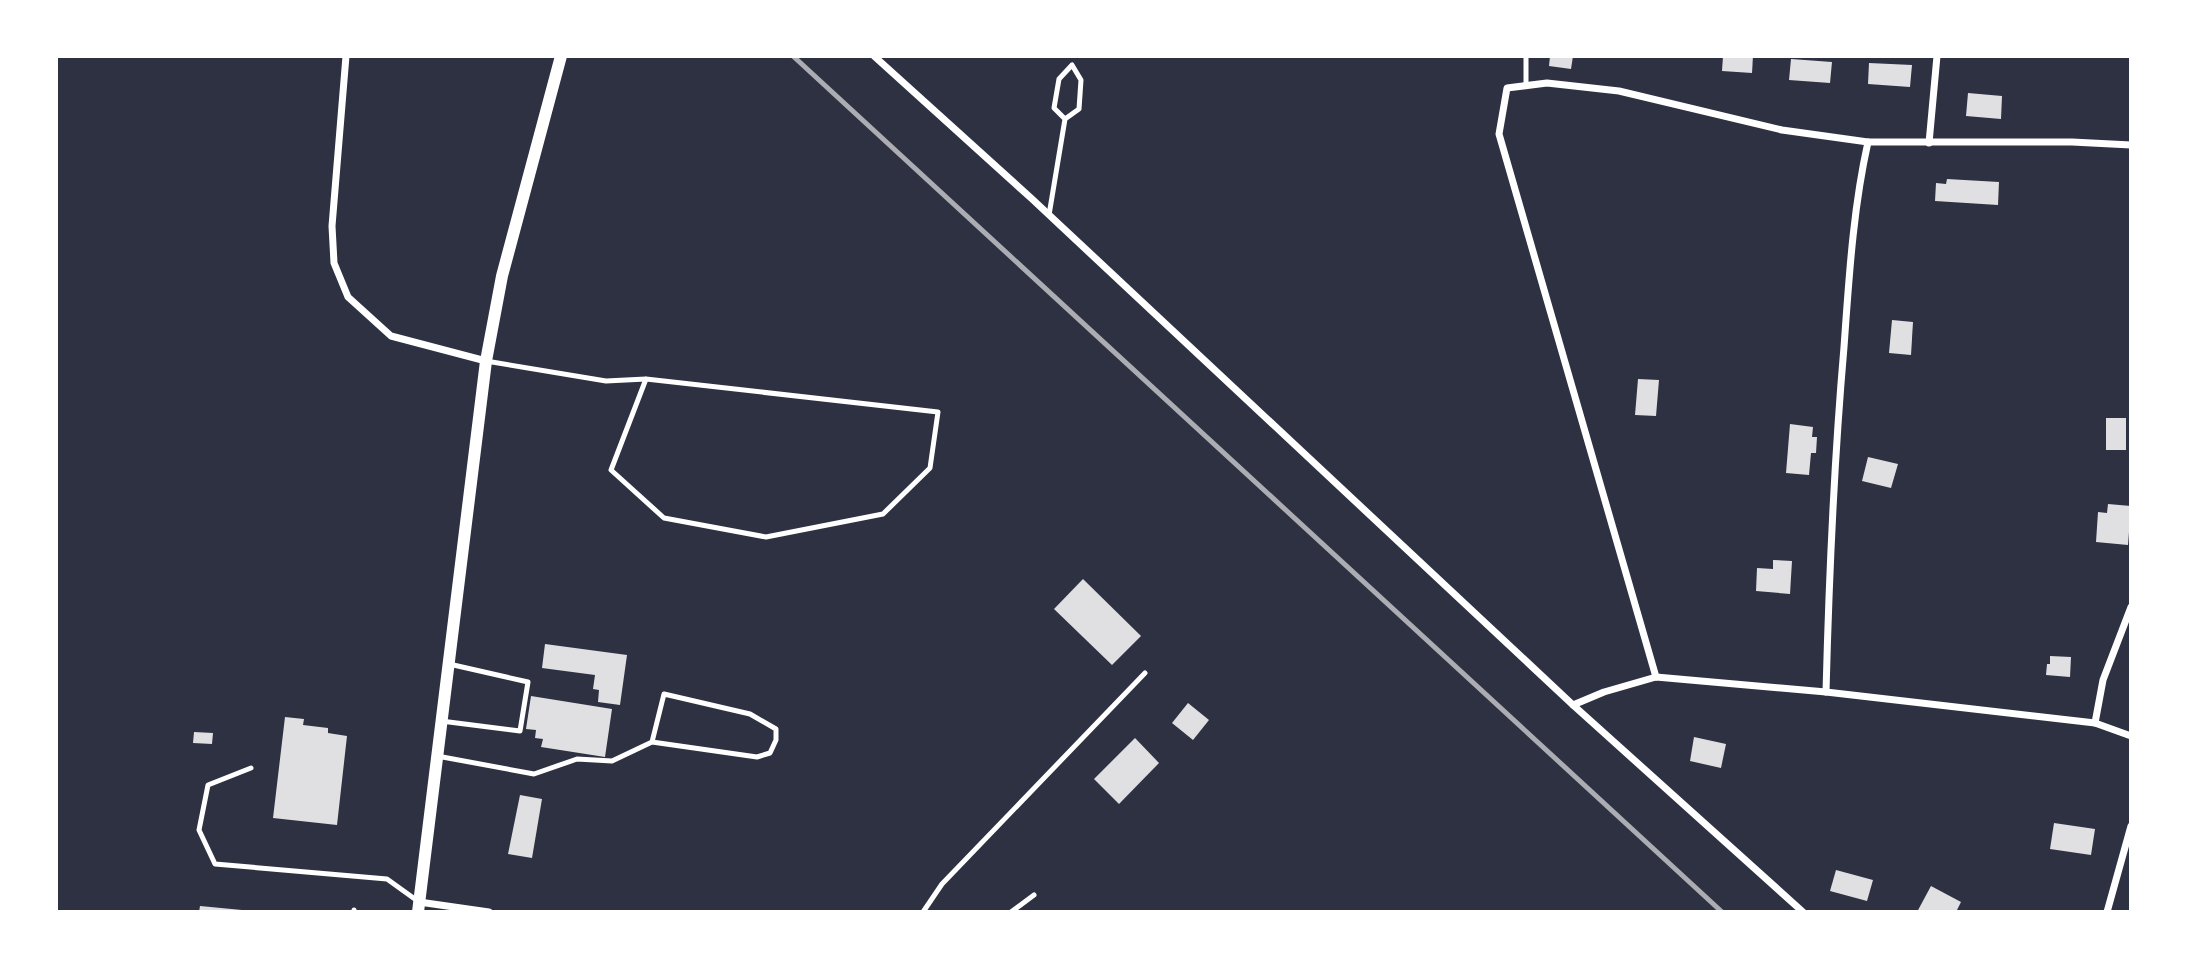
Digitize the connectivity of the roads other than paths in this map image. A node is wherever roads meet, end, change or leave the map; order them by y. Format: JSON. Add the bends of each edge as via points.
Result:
{"nodes":[{"id":1,"x":346,"y":56,"type":"edge"},
{"id":2,"x":561,"y":56,"type":"edge"},
{"id":3,"x":874,"y":56,"type":"edge"},
{"id":4,"x":1074,"y":56,"type":"edge"},
{"id":5,"x":1526,"y":56,"type":"edge"},
{"id":6,"x":1937,"y":56,"type":"edge"},
{"id":7,"x":1072,"y":65,"type":"junction"},
{"id":8,"x":1525,"y":86,"type":"junction"},
{"id":9,"x":1065,"y":119,"type":"junction"},
{"id":10,"x":1868,"y":142,"type":"junction"},
{"id":11,"x":1929,"y":143,"type":"junction"},
{"id":12,"x":2131,"y":145,"type":"edge"},
{"id":13,"x":1049,"y":215,"type":"junction"},
{"id":14,"x":486,"y":361,"type":"junction"},
{"id":15,"x":646,"y":379,"type":"junction"},
{"id":16,"x":2131,"y":607,"type":"edge"},
{"id":17,"x":448,"y":664,"type":"junction"},
{"id":18,"x":1145,"y":673,"type":"dead end"},
{"id":19,"x":1656,"y":677,"type":"junction"},
{"id":20,"x":1826,"y":692,"type":"junction"},
{"id":21,"x":1573,"y":705,"type":"junction"},
{"id":22,"x":441,"y":721,"type":"junction"},
{"id":23,"x":2095,"y":723,"type":"junction"},
{"id":24,"x":2131,"y":736,"type":"edge"},
{"id":25,"x":652,"y":742,"type":"junction"},
{"id":26,"x":437,"y":756,"type":"junction"},
{"id":27,"x":251,"y":768,"type":"dead end"},
{"id":28,"x":2131,"y":826,"type":"edge"},
{"id":29,"x":1034,"y":895,"type":"dead end"},
{"id":30,"x":418,"y":907,"type":"edge"},
{"id":31,"x":489,"y":912,"type":"edge"},
{"id":32,"x":923,"y":912,"type":"edge"},
{"id":33,"x":1011,"y":912,"type":"edge"},
{"id":34,"x":1803,"y":912,"type":"edge"},
{"id":35,"x":2107,"y":912,"type":"edge"}],
"edges":[{"from":1,"to":14,"type":"street","via":[[332,226],[334,263],[348,297],[391,336]]},
{"from":2,"to":14,"type":"street","via":[[502,276]]},
{"from":3,"to":13,"type":"street"},
{"from":4,"to":7,"type":"lane"},
{"from":5,"to":8,"type":"lane"},
{"from":6,"to":11,"type":"street"},
{"from":7,"to":9,"type":"lane","via":[[1081,80],[1079,109]]},
{"from":7,"to":9,"type":"lane","via":[[1059,79],[1054,108]]},
{"from":8,"to":10,"type":"street","via":[[1547,83],[1619,91],[1782,130]]},
{"from":8,"to":19,"type":"street","via":[[1507,88],[1499,134]]},
{"from":9,"to":13,"type":"lane"},
{"from":10,"to":11,"type":"street"},
{"from":10,"to":20,"type":"street","via":[[1859,184],[1837,425]]},
{"from":11,"to":12,"type":"street"},
{"from":13,"to":21,"type":"street"},
{"from":14,"to":15,"type":"lane","via":[[606,381]]},
{"from":14,"to":17,"type":"street"},
{"from":15,"to":15,"type":"lane","via":[[938,412],[930,468],[883,514],[766,537],[664,518],[611,471]]},
{"from":16,"to":23,"type":"street","via":[[2103,680]]},
{"from":17,"to":22,"type":"street"},
{"from":17,"to":22,"type":"lane","via":[[528,682],[520,732]]},
{"from":18,"to":32,"type":"lane","via":[[942,884]]},
{"from":19,"to":20,"type":"street"},
{"from":19,"to":21,"type":"street"},
{"from":20,"to":23,"type":"street"},
{"from":21,"to":34,"type":"street"},
{"from":22,"to":26,"type":"street"},
{"from":23,"to":24,"type":"street"},
{"from":25,"to":25,"type":"lane","via":[[757,757],[770,753],[776,729],[750,714],[664,694]]},
{"from":25,"to":26,"type":"lane","via":[[612,761],[577,760],[534,774]]},
{"from":26,"to":30,"type":"street"},
{"from":27,"to":30,"type":"lane","via":[[208,785],[199,830],[215,864],[387,879]]},
{"from":28,"to":35,"type":"street"},
{"from":29,"to":33,"type":"lane"},
{"from":30,"to":31,"type":"street"}]}
